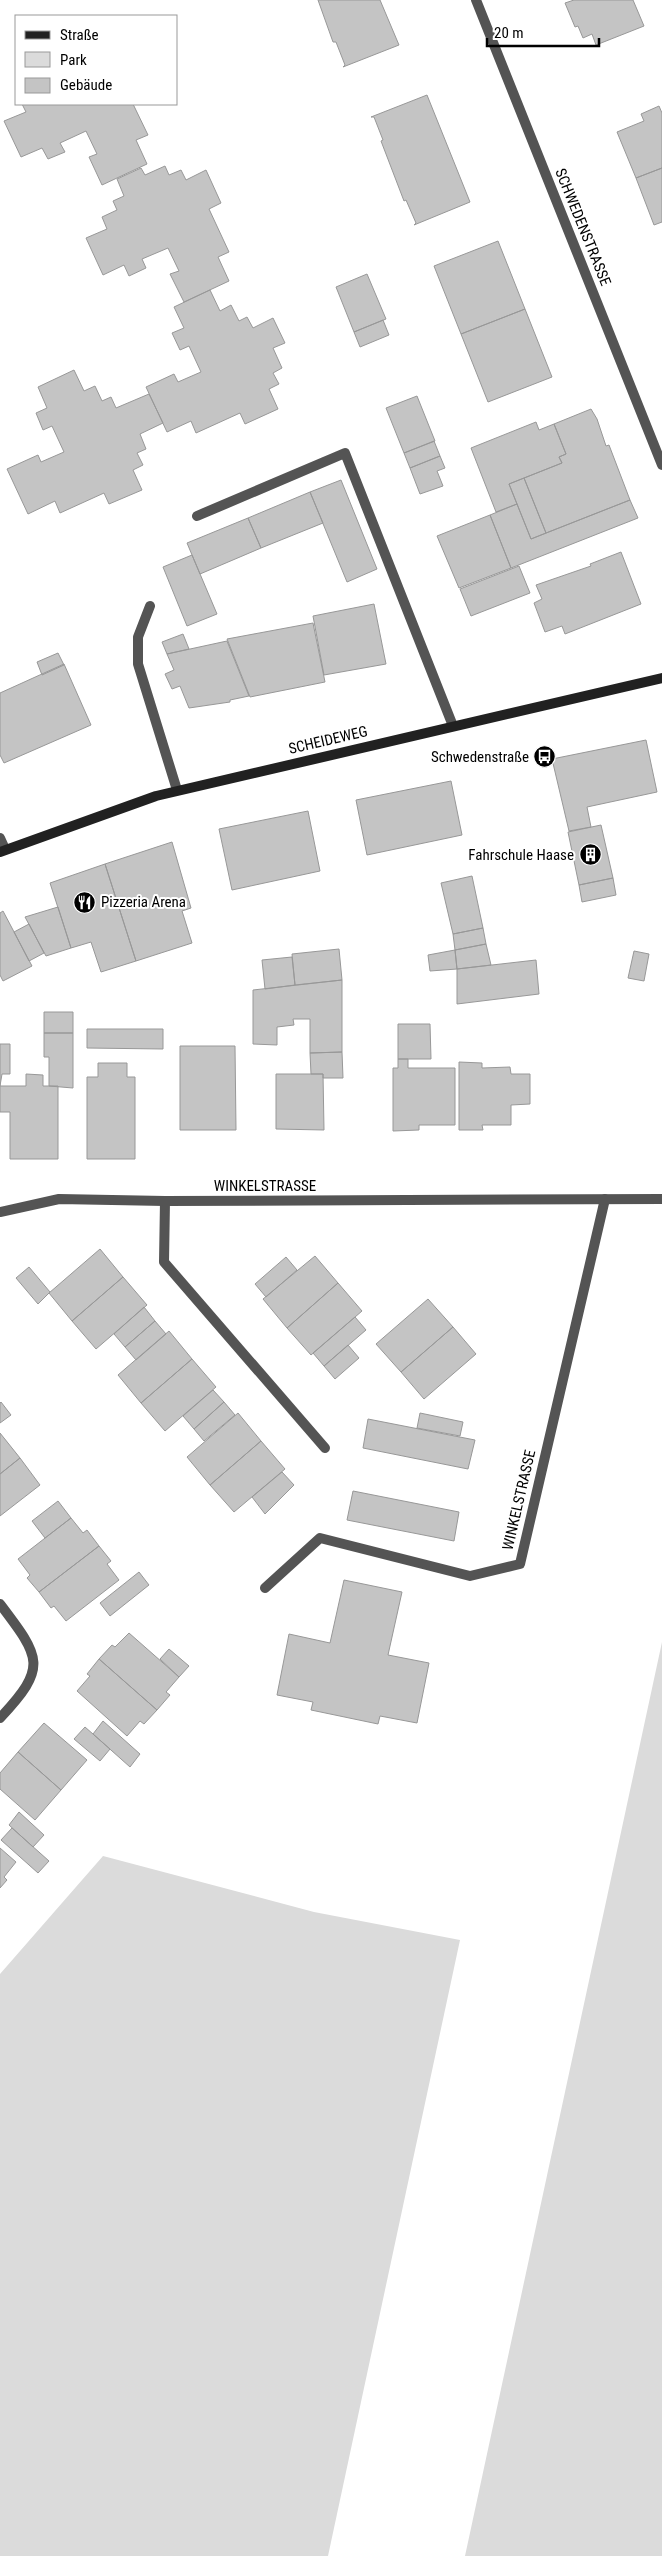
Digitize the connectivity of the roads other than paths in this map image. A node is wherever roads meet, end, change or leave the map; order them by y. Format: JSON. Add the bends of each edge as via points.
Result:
{"nodes":[{"id":1,"x":476,"y":0,"type":"edge"},
{"id":2,"x":662,"y":465,"type":"edge"},
{"id":3,"x":196,"y":516,"type":"dead end"},
{"id":4,"x":150,"y":606,"type":"dead end"},
{"id":5,"x":662,"y":678,"type":"edge"},
{"id":6,"x":453,"y":726,"type":"junction"},
{"id":7,"x":177,"y":790,"type":"junction"},
{"id":8,"x":0,"y":838,"type":"edge"},
{"id":9,"x":3,"y":851,"type":"edge"},
{"id":10,"x":606,"y":1199,"type":"junction"},
{"id":11,"x":662,"y":1199,"type":"edge"},
{"id":12,"x":165,"y":1201,"type":"junction"},
{"id":13,"x":0,"y":1212,"type":"edge"},
{"id":14,"x":325,"y":1448,"type":"dead end"},
{"id":15,"x":265,"y":1588,"type":"dead end"},
{"id":16,"x":0,"y":1604,"type":"edge"},
{"id":17,"x":0,"y":1718,"type":"edge"}],
"edges":[{"from":1,"to":2,"type":"street","name":"SCHWEDENSTRASSE"},
{"from":3,"to":6,"type":"street","via":[[345,453]]},
{"from":4,"to":7,"type":"street","via":[[138,638],[138,664]]},
{"from":5,"to":6,"type":"street","name":"SCHEIDEWEG"},
{"from":6,"to":7,"type":"street","name":"SCHEIDEWEG"},
{"from":7,"to":9,"type":"street","name":"SCHEIDEWEG"},
{"from":8,"to":9,"type":"street","name":"SCHEIDEWEG"},
{"from":10,"to":11,"type":"street","name":"WINKELSTRASSE"},
{"from":10,"to":12,"type":"street","name":"WINKELSTRASSE"},
{"from":10,"to":15,"type":"street","name":"WINKELSTRASSE","via":[[520,1564],[470,1576],[320,1538]]},
{"from":12,"to":13,"type":"street","name":"WINKELSTRASSE","via":[[59,1199]]},
{"from":12,"to":14,"type":"street","via":[[164,1262]]},
{"from":16,"to":17,"type":"street","via":[[32,1652],[33,1675],[23,1693]]}]}
